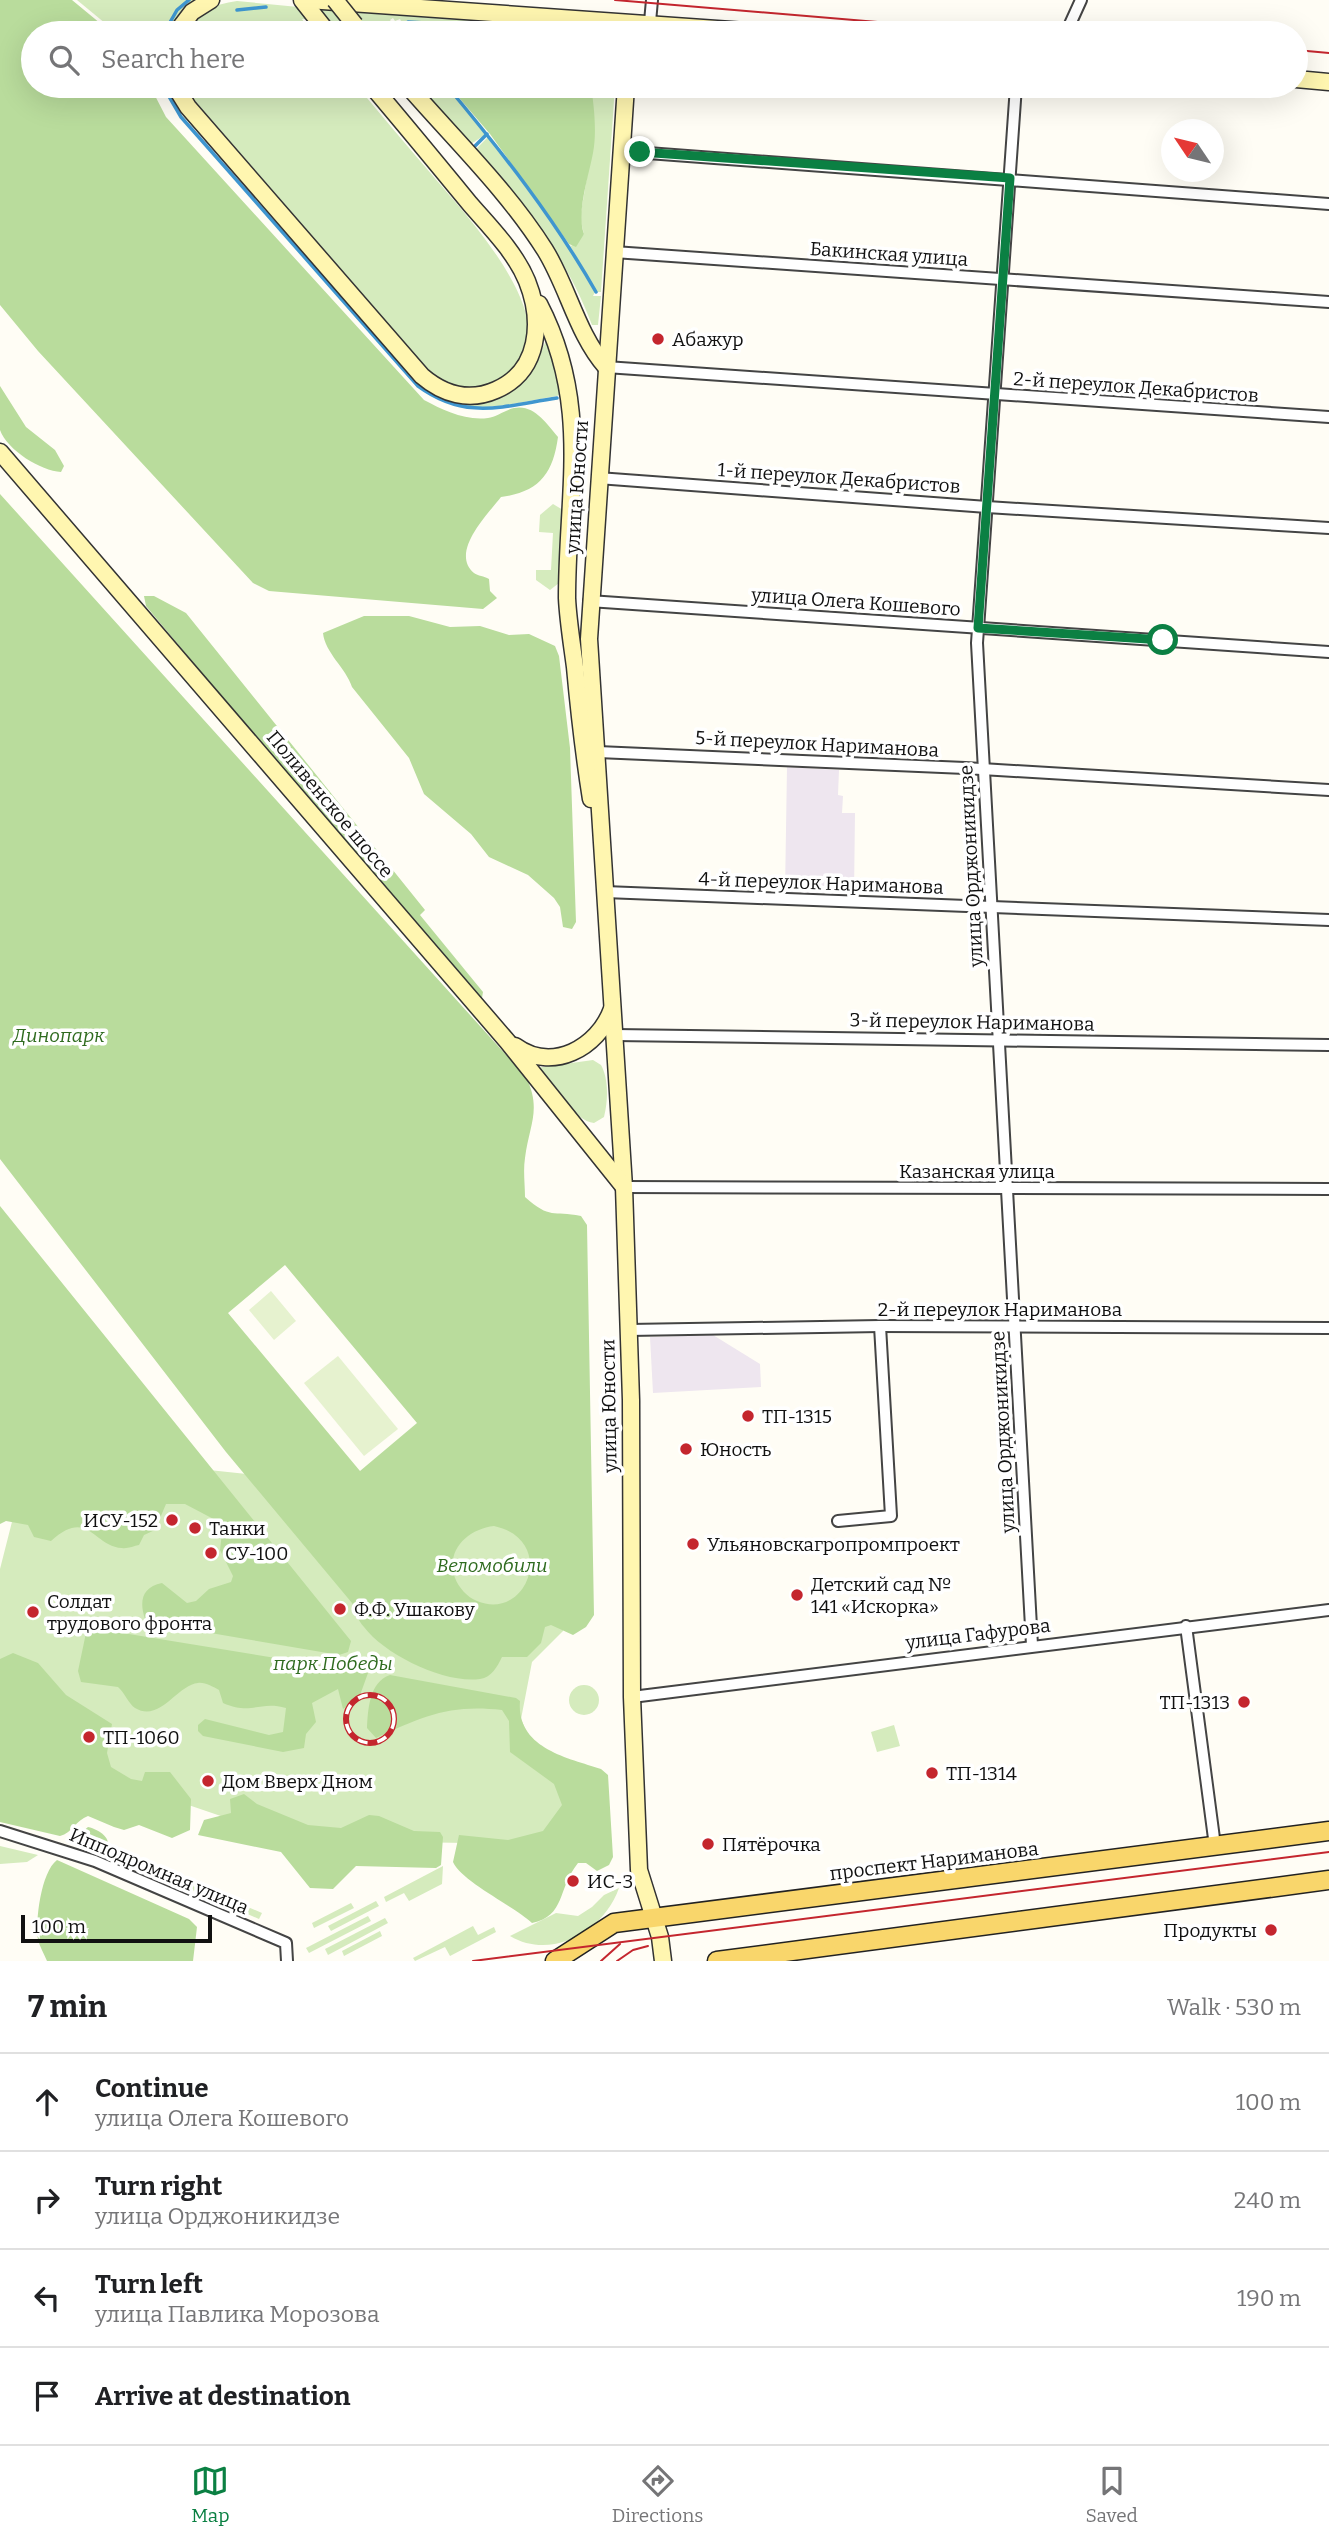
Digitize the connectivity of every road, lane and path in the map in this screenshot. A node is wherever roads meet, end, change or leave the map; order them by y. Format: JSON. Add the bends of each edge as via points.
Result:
{"nodes":[{"id":1,"x":211,"y":0,"type":"edge"},
{"id":2,"x":302,"y":0,"type":"edge"},
{"id":3,"x":308,"y":0,"type":"edge"},
{"id":4,"x":335,"y":0,"type":"edge"},
{"id":5,"x":477,"y":0,"type":"edge"},
{"id":6,"x":652,"y":0,"type":"edge"},
{"id":7,"x":1081,"y":0,"type":"edge"},
{"id":8,"x":607,"y":19,"type":"junction"},
{"id":9,"x":185,"y":21,"type":"edge"},
{"id":10,"x":318,"y":21,"type":"edge"},
{"id":11,"x":352,"y":21,"type":"edge"},
{"id":12,"x":613,"y":21,"type":"edge"},
{"id":13,"x":650,"y":21,"type":"edge"},
{"id":14,"x":1071,"y":21,"type":"edge"},
{"id":15,"x":1308,"y":80,"type":"edge"},
{"id":16,"x":1329,"y":82,"type":"edge"},
{"id":17,"x":182,"y":98,"type":"edge"},
{"id":18,"x":382,"y":98,"type":"edge"},
{"id":19,"x":418,"y":98,"type":"edge"},
{"id":20,"x":625,"y":98,"type":"edge"},
{"id":21,"x":1015,"y":98,"type":"edge"},
{"id":22,"x":621,"y":151,"type":"junction"},
{"id":23,"x":1010,"y":178,"type":"junction"},
{"id":24,"x":1329,"y":204,"type":"edge"},
{"id":25,"x":614,"y":252,"type":"junction"},
{"id":26,"x":1003,"y":280,"type":"junction"},
{"id":27,"x":526,"y":281,"type":"junction"},
{"id":28,"x":1329,"y":302,"type":"edge"},
{"id":29,"x":606,"y":367,"type":"junction"},
{"id":30,"x":995,"y":395,"type":"junction"},
{"id":31,"x":1329,"y":417,"type":"edge"},
{"id":32,"x":0,"y":452,"type":"edge"},
{"id":33,"x":598,"y":478,"type":"junction"},
{"id":34,"x":987,"y":507,"type":"junction"},
{"id":35,"x":1329,"y":528,"type":"edge"},
{"id":36,"x":589,"y":601,"type":"junction"},
{"id":37,"x":978,"y":628,"type":"junction"},
{"id":38,"x":1329,"y":652,"type":"edge"},
{"id":39,"x":598,"y":752,"type":"junction"},
{"id":40,"x":984,"y":769,"type":"junction"},
{"id":41,"x":1329,"y":790,"type":"edge"},
{"id":42,"x":604,"y":892,"type":"junction"},
{"id":43,"x":991,"y":907,"type":"junction"},
{"id":44,"x":1329,"y":920,"type":"edge"},
{"id":45,"x":613,"y":1007,"type":"junction"},
{"id":46,"x":615,"y":1035,"type":"junction"},
{"id":47,"x":508,"y":1041,"type":"junction"},
{"id":48,"x":999,"y":1041,"type":"junction"},
{"id":49,"x":1329,"y":1045,"type":"edge"},
{"id":50,"x":624,"y":1187,"type":"junction"},
{"id":51,"x":1007,"y":1188,"type":"junction"},
{"id":52,"x":1329,"y":1189,"type":"edge"},
{"id":53,"x":880,"y":1326,"type":"junction"},
{"id":54,"x":1014,"y":1327,"type":"junction"},
{"id":55,"x":1329,"y":1328,"type":"edge"},
{"id":56,"x":629,"y":1330,"type":"junction"},
{"id":57,"x":838,"y":1521,"type":"dead end"},
{"id":58,"x":1329,"y":1610,"type":"edge"},
{"id":59,"x":1186,"y":1626,"type":"junction"},
{"id":60,"x":1032,"y":1645,"type":"junction"},
{"id":61,"x":632,"y":1697,"type":"junction"},
{"id":62,"x":0,"y":1831,"type":"edge"},
{"id":63,"x":1329,"y":1831,"type":"edge"},
{"id":64,"x":1215,"y":1846,"type":"junction"},
{"id":65,"x":1329,"y":1880,"type":"edge"},
{"id":66,"x":654,"y":1918,"type":"junction"},
{"id":67,"x":287,"y":1961,"type":"edge"},
{"id":68,"x":555,"y":1961,"type":"edge"},
{"id":69,"x":663,"y":1961,"type":"edge"},
{"id":70,"x":717,"y":1961,"type":"edge"}],
"edges":[{"from":1,"to":9,"type":"main road"},
{"from":2,"to":10,"type":"main road"},
{"from":3,"to":8,"type":"main road"},
{"from":4,"to":11,"type":"main road","bridge":true},
{"from":5,"to":8,"type":"main road"},
{"from":6,"to":13,"type":"street"},
{"from":7,"to":14,"type":"street"},
{"from":8,"to":12,"type":"main road"},
{"from":15,"to":16,"type":"main road"},
{"from":17,"to":27,"type":"main road","via":[[422,376],[438,388],[458,395],[488,393],[522,371],[537,333]]},
{"from":18,"to":27,"type":"main road","name":"улица Юности","via":[[494,232]]},
{"from":19,"to":29,"type":"main road","via":[[543,247],[560,274],[590,348]]},
{"from":20,"to":22,"type":"main road","name":"улица Юности"},
{"from":21,"to":23,"type":"street","name":"улица Орджоникидзе"},
{"from":22,"to":23,"type":"street"},
{"from":22,"to":25,"type":"main road","name":"улица Юности"},
{"from":23,"to":24,"type":"street"},
{"from":23,"to":26,"type":"street","name":"улица Орджоникидзе"},
{"from":25,"to":26,"type":"street","name":"Бакинская улица"},
{"from":25,"to":29,"type":"main road","name":"улица Юности"},
{"from":26,"to":28,"type":"street","name":"Бакинская улица"},
{"from":26,"to":30,"type":"street","name":"улица Орджоникидзе"},
{"from":27,"to":42,"type":"main road","name":"улица Юности","via":[[552,330],[573,410],[567,600]]},
{"from":29,"to":30,"type":"street","name":"2-й переулок Декабристов"},
{"from":29,"to":33,"type":"main road","name":"улица Юности"},
{"from":30,"to":31,"type":"street","name":"2-й переулок Декабристов"},
{"from":30,"to":34,"type":"street","name":"улица Орджоникидзе"},
{"from":32,"to":47,"type":"main road","name":"Поливенское шоссе"},
{"from":33,"to":34,"type":"street","name":"1-й переулок Декабристов"},
{"from":33,"to":36,"type":"main road","name":"улица Юности"},
{"from":34,"to":35,"type":"street","name":"1-й переулок Декабристов"},
{"from":34,"to":37,"type":"street","name":"улица Орджоникидзе"},
{"from":36,"to":37,"type":"street","name":"улица Олега Кошевого"},
{"from":36,"to":39,"type":"main road","name":"улица Юности"},
{"from":37,"to":38,"type":"street","name":"улица Олега Кошевого"},
{"from":37,"to":40,"type":"street","name":"улица Орджоникидзе"},
{"from":39,"to":40,"type":"street","name":"5-й переулок Нариманова"},
{"from":39,"to":42,"type":"main road","name":"улица Юности"},
{"from":40,"to":41,"type":"street","name":"5-й переулок Нариманова"},
{"from":40,"to":43,"type":"street","name":"улица Орджоникидзе"},
{"from":42,"to":43,"type":"street","name":"4-й переулок Нариманова"},
{"from":42,"to":45,"type":"main road","name":"улица Юности"},
{"from":43,"to":44,"type":"street","name":"4-й переулок Нариманова"},
{"from":43,"to":48,"type":"street","name":"улица Орджоникидзе"},
{"from":45,"to":46,"type":"main road","name":"улица Юности"},
{"from":45,"to":47,"type":"main road","via":[[595,1039],[563,1056],[533,1055]]},
{"from":46,"to":48,"type":"street","name":"3-й переулок Нариманова"},
{"from":46,"to":50,"type":"main road","name":"улица Юности"},
{"from":47,"to":50,"type":"main road","name":"Поливенское шоссе"},
{"from":48,"to":49,"type":"street","name":"3-й переулок Нариманова"},
{"from":48,"to":51,"type":"street","name":"улица Орджоникидзе"},
{"from":50,"to":51,"type":"street","name":"Казанская улица"},
{"from":50,"to":56,"type":"main road","name":"улица Юности"},
{"from":51,"to":52,"type":"street","name":"Казанская улица"},
{"from":51,"to":54,"type":"street","name":"улица Орджоникидзе"},
{"from":53,"to":54,"type":"street","name":"2-й переулок Нариманова"},
{"from":53,"to":56,"type":"street","name":"2-й переулок Нариманова"},
{"from":53,"to":57,"type":"street","via":[[891,1516]]},
{"from":54,"to":55,"type":"street","name":"2-й переулок Нариманова"},
{"from":54,"to":60,"type":"street","name":"улица Орджоникидзе"},
{"from":56,"to":61,"type":"main road","name":"улица Юности"},
{"from":58,"to":59,"type":"street","name":"улица Гафурова"},
{"from":59,"to":60,"type":"street","name":"улица Гафурова"},
{"from":59,"to":64,"type":"street"},
{"from":60,"to":61,"type":"street","name":"улица Гафурова"},
{"from":61,"to":66,"type":"main road","name":"улица Юности","via":[[639,1870]]},
{"from":62,"to":67,"type":"street","name":"Ипподромная улица","via":[[95,1861],[286,1943]]},
{"from":63,"to":64,"type":"main road","name":"проспект Нариманова"},
{"from":64,"to":66,"type":"main road","name":"проспект Нариманова"},
{"from":65,"to":70,"type":"main road"},
{"from":66,"to":68,"type":"main road","name":"проспект Нариманова","via":[[614,1923]]},
{"from":66,"to":69,"type":"main road","name":"улица Юности"}]}
